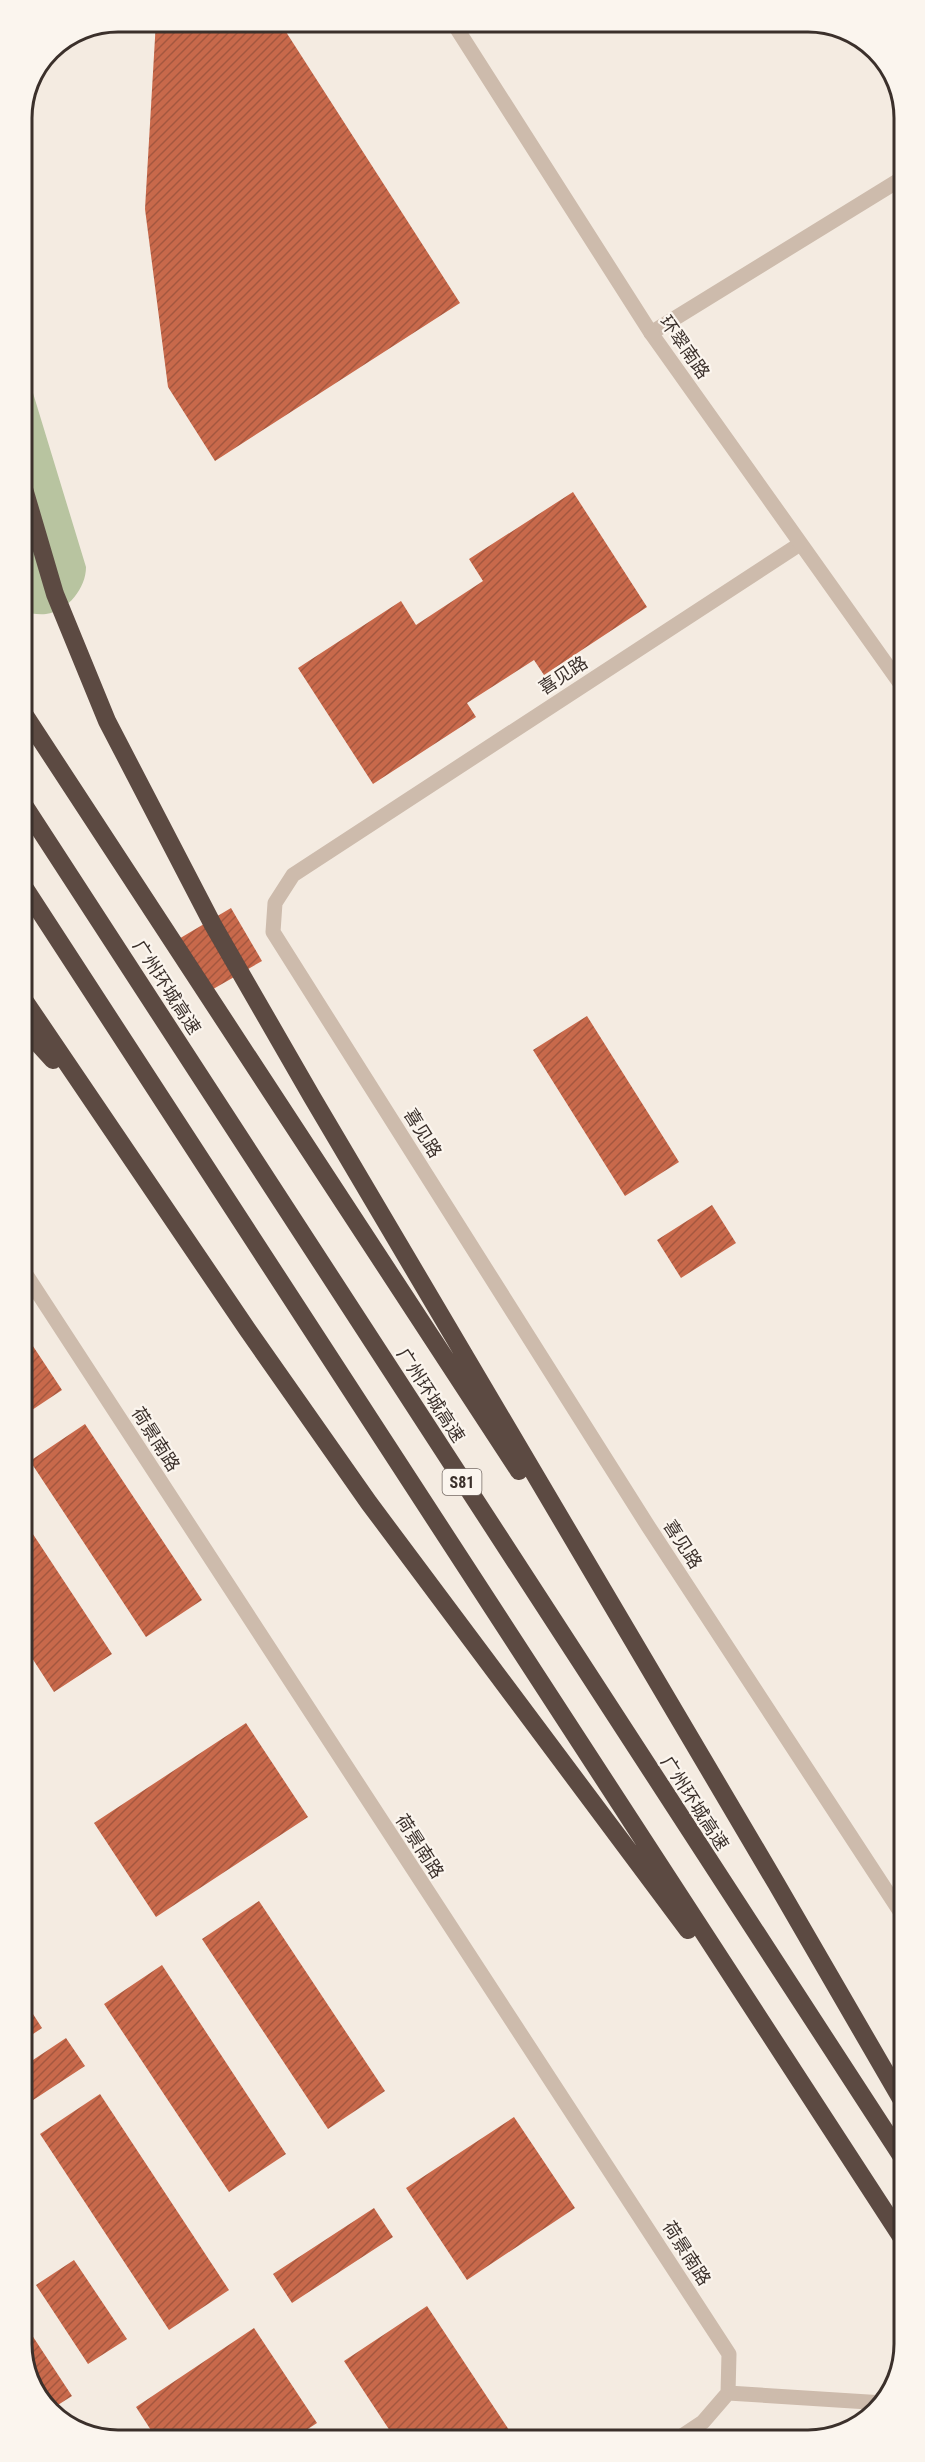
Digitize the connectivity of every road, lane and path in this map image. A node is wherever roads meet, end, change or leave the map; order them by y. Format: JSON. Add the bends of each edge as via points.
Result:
{"nodes":[{"id":1,"x":459,"y":32,"type":"edge"},
{"id":2,"x":894,"y":183,"type":"edge"},
{"id":3,"x":651,"y":333,"type":"junction"},
{"id":4,"x":32,"y":518,"type":"edge"},
{"id":5,"x":800,"y":544,"type":"junction"},
{"id":6,"x":894,"y":675,"type":"edge"},
{"id":7,"x":32,"y":726,"type":"edge"},
{"id":8,"x":32,"y":817,"type":"edge"},
{"id":9,"x":32,"y":899,"type":"edge"},
{"id":10,"x":32,"y":1012,"type":"edge"},
{"id":11,"x":32,"y":1037,"type":"edge"},
{"id":12,"x":145,"y":1179,"type":"junction"},
{"id":13,"x":32,"y":1284,"type":"edge"},
{"id":14,"x":662,"y":1692,"type":"junction"},
{"id":15,"x":894,"y":1902,"type":"edge"},
{"id":16,"x":894,"y":2087,"type":"edge"},
{"id":17,"x":894,"y":2145,"type":"edge"},
{"id":18,"x":894,"y":2228,"type":"edge"},
{"id":19,"x":894,"y":2228,"type":"edge"},
{"id":20,"x":728,"y":2393,"type":"junction"},
{"id":21,"x":871,"y":2402,"type":"edge"},
{"id":22,"x":690,"y":2430,"type":"edge"}],
"edges":[{"from":1,"to":3,"type":"street","name":"环翠南路"},
{"from":2,"to":3,"type":"street"},
{"from":3,"to":5,"type":"street","name":"环翠南路"},
{"from":4,"to":14,"type":"highway","via":[[72,638],[106,722],[213,925]]},
{"from":5,"to":6,"type":"street","name":"环翠南路"},
{"from":5,"to":15,"type":"street","name":"喜见路","via":[[293,875],[275,903],[273,932],[642,1515]]},
{"from":7,"to":14,"type":"highway"},
{"from":8,"to":17,"type":"highway","name":"广州环城高速","number":"S81"},
{"from":9,"to":18,"type":"highway","number":"S81"},
{"from":10,"to":12,"type":"highway"},
{"from":11,"to":12,"type":"highway","via":[[76,1087]]},
{"from":12,"to":19,"type":"highway","via":[[369,1503],[736,1996]]},
{"from":13,"to":20,"type":"street","name":"荷景南路","via":[[729,2354]]},
{"from":14,"to":16,"type":"highway"},
{"from":20,"to":21,"type":"street"},
{"from":20,"to":22,"type":"street"}]}
